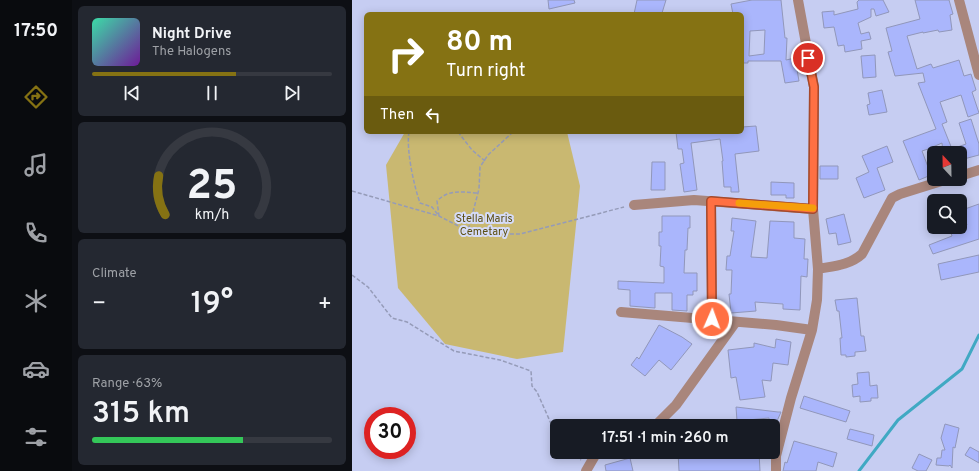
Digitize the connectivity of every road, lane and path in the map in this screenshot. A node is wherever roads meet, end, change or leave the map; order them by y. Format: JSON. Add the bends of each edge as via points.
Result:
{"nodes":[{"id":1,"x":798,"y":0,"type":"edge"},
{"id":2,"x":959,"y":0,"type":"edge"},
{"id":3,"x":979,"y":75,"type":"edge"},
{"id":4,"x":409,"y":134,"type":"edge"},
{"id":5,"x":460,"y":134,"type":"edge"},
{"id":6,"x":511,"y":134,"type":"edge"},
{"id":7,"x":485,"y":161,"type":"junction"},
{"id":8,"x":979,"y":170,"type":"edge"},
{"id":9,"x":967,"y":174,"type":"edge"},
{"id":10,"x":927,"y":186,"type":"edge"},
{"id":11,"x":352,"y":191,"type":"edge"},
{"id":12,"x":478,"y":193,"type":"junction"},
{"id":13,"x":711,"y":201,"type":"junction"},
{"id":14,"x":634,"y":205,"type":"joint"},
{"id":15,"x":813,"y":209,"type":"junction"},
{"id":16,"x":439,"y":216,"type":"junction"},
{"id":17,"x":468,"y":231,"type":"junction"},
{"id":18,"x":818,"y":269,"type":"junction"},
{"id":19,"x":352,"y":275,"type":"edge"},
{"id":20,"x":621,"y":312,"type":"dead end"},
{"id":21,"x":712,"y":319,"type":"junction"},
{"id":22,"x":735,"y":323,"type":"junction"},
{"id":23,"x":812,"y":330,"type":"junction"},
{"id":24,"x":662,"y":419,"type":"edge"},
{"id":25,"x":550,"y":421,"type":"edge"},
{"id":26,"x":578,"y":459,"type":"edge"},
{"id":27,"x":593,"y":459,"type":"edge"},
{"id":28,"x":588,"y":468,"type":"edge"},
{"id":29,"x":776,"y":471,"type":"edge"}],
"edges":[{"from":1,"to":15,"type":"street","via":[[814,87]]},
{"from":2,"to":3,"type":"street"},
{"from":4,"to":16,"type":"path","via":[[413,176],[420,204],[432,207]]},
{"from":5,"to":7,"type":"path"},
{"from":6,"to":7,"type":"path"},
{"from":7,"to":12,"type":"path","via":[[480,167]]},
{"from":8,"to":9,"type":"street"},
{"from":10,"to":18,"type":"street","via":[[892,198],[862,254],[856,260]]},
{"from":11,"to":16,"type":"path"},
{"from":12,"to":16,"type":"path","via":[[444,193],[437,201]]},
{"from":12,"to":17,"type":"path"},
{"from":13,"to":14,"type":"street"},
{"from":13,"to":15,"type":"street"},
{"from":13,"to":21,"type":"street"},
{"from":14,"to":17,"type":"path","via":[[520,234]]},
{"from":15,"to":18,"type":"street"},
{"from":16,"to":17,"type":"path"},
{"from":18,"to":23,"type":"street","via":[[817,300]]},
{"from":19,"to":25,"type":"path","via":[[368,287],[392,318],[407,322],[454,351],[500,360],[532,371],[532,386]]},
{"from":20,"to":21,"type":"street"},
{"from":21,"to":22,"type":"street"},
{"from":22,"to":23,"type":"street"},
{"from":22,"to":24,"type":"street","via":[[676,405]]},
{"from":23,"to":29,"type":"street","via":[[790,398],[776,456]]},
{"from":26,"to":28,"type":"path"},
{"from":27,"to":28,"type":"street"}]}
